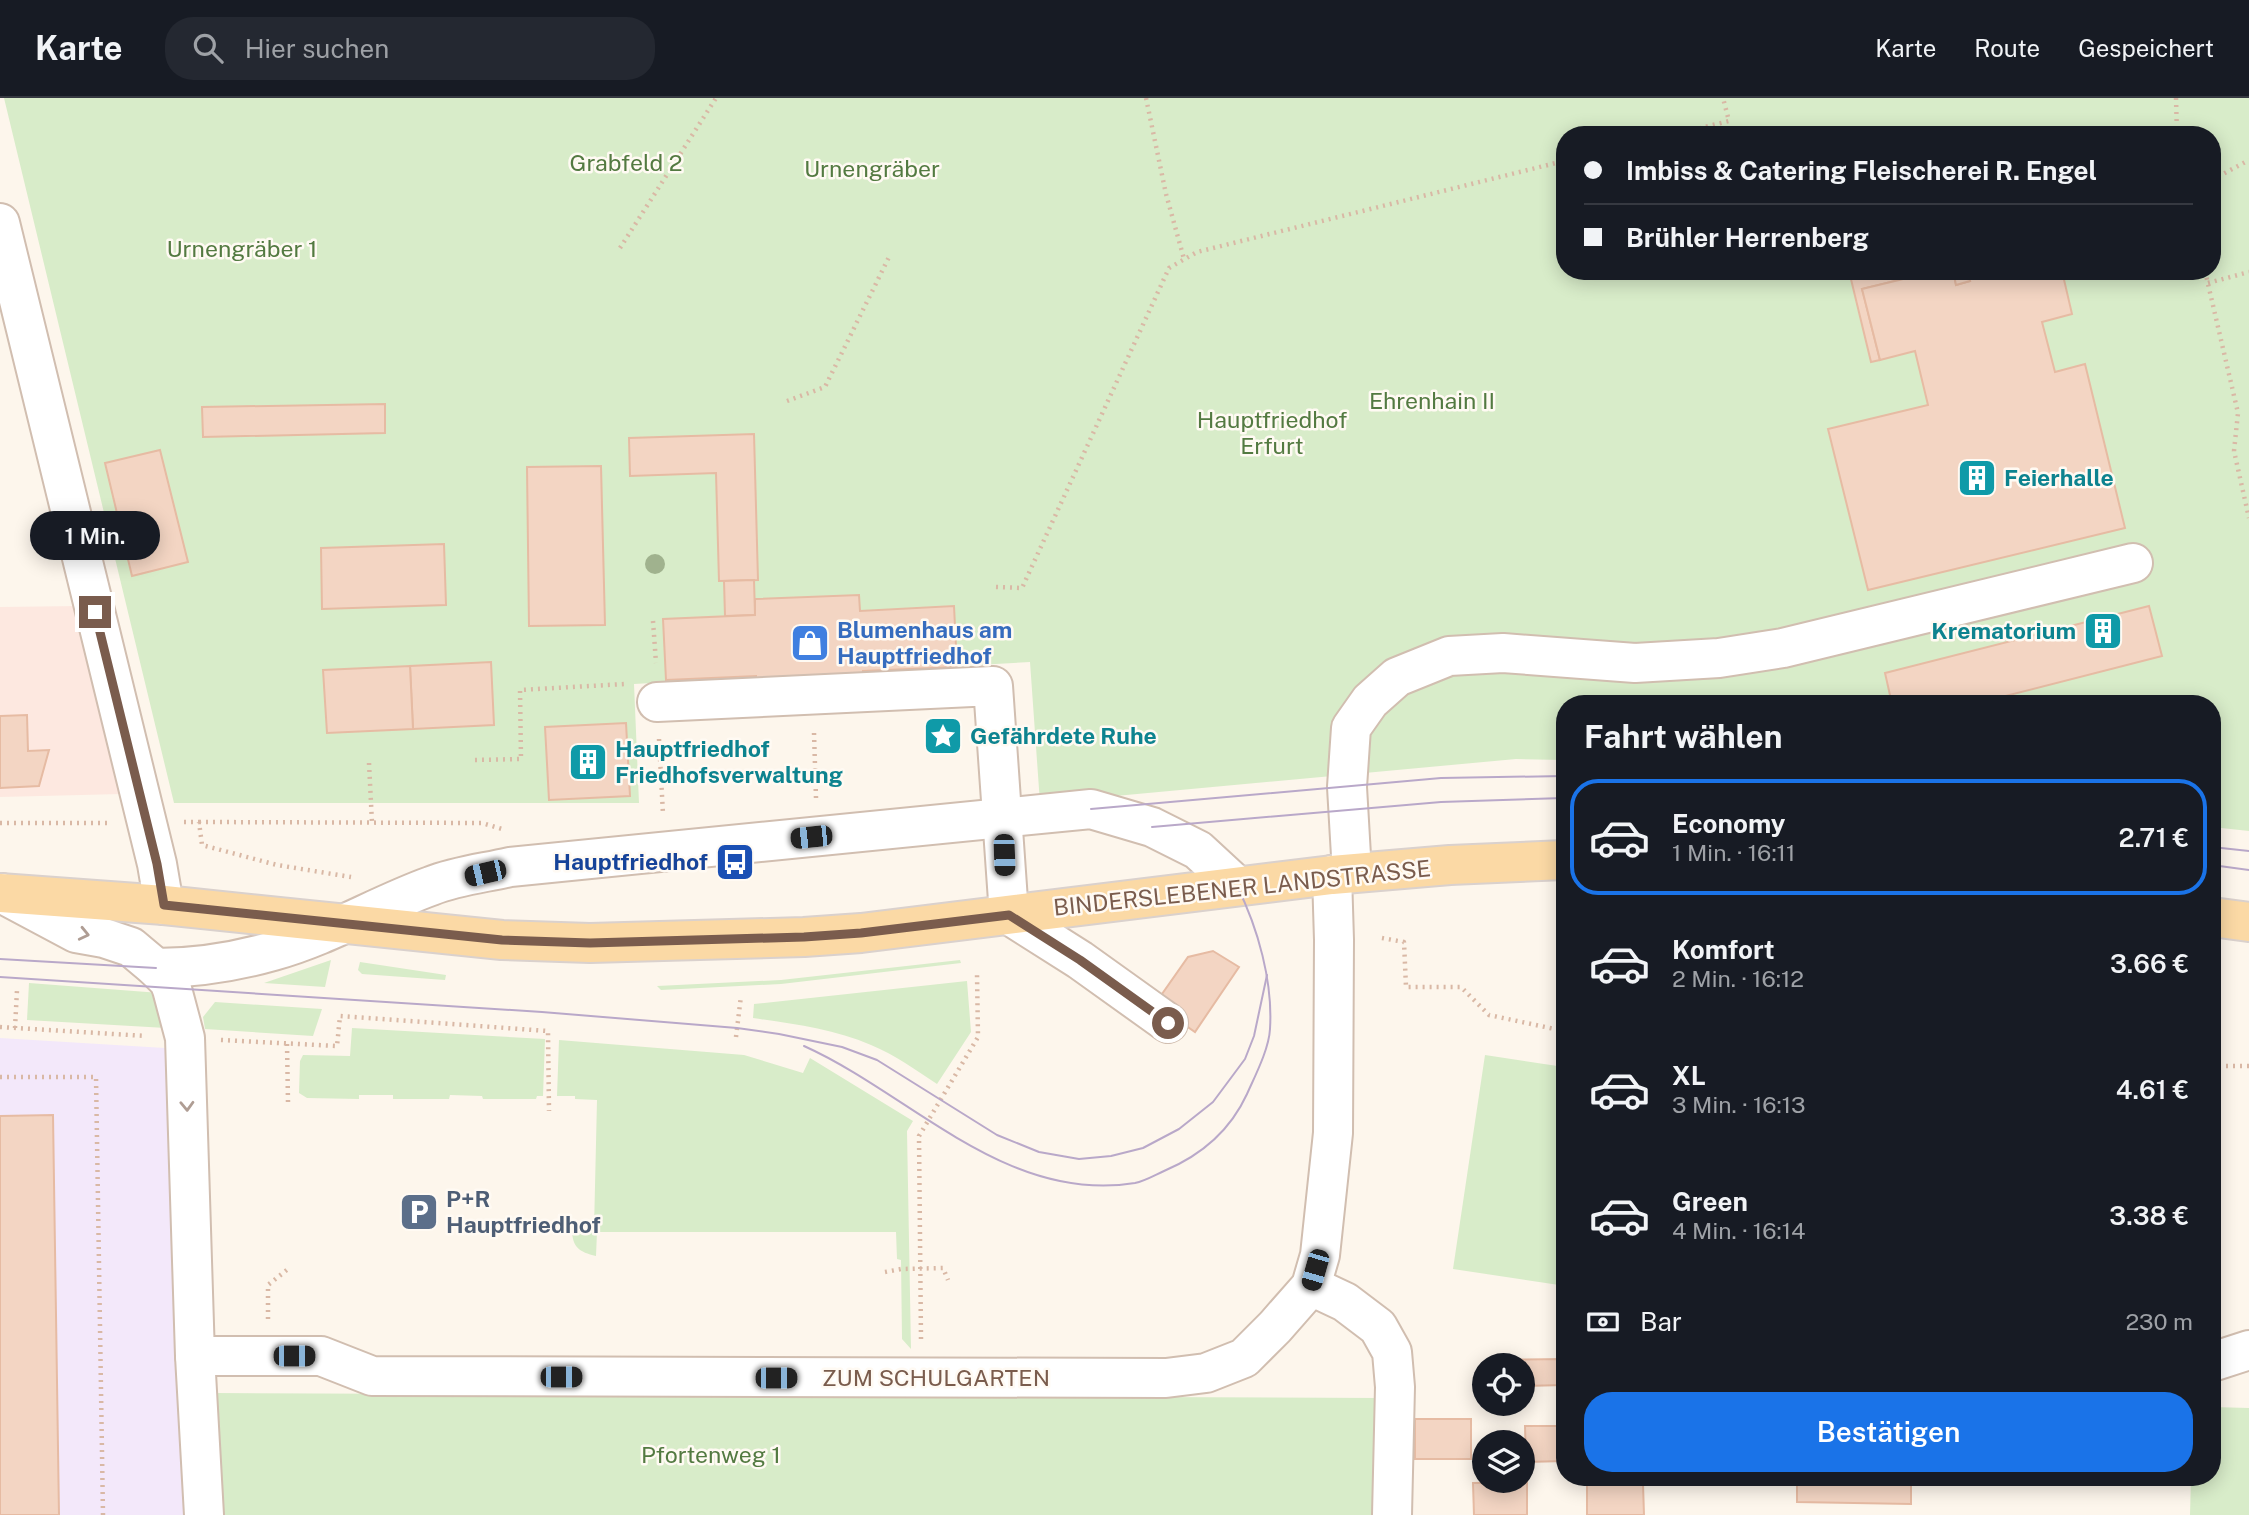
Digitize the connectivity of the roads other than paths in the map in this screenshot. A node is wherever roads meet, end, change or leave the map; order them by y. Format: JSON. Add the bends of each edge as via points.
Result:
{"nodes":[{"id":1,"x":0,"y":223,"type":"edge"},
{"id":2,"x":2133,"y":563,"type":"dead end"},
{"id":3,"x":646,"y":693,"type":"road end"},
{"id":4,"x":1003,"y":828,"type":"junction"},
{"id":5,"x":1556,"y":860,"type":"edge"},
{"id":6,"x":1342,"y":874,"type":"junction"},
{"id":7,"x":1237,"y":886,"type":"junction"},
{"id":8,"x":0,"y":893,"type":"edge"},
{"id":9,"x":164,"y":905,"type":"junction"},
{"id":10,"x":1009,"y":915,"type":"junction"},
{"id":11,"x":2221,"y":918,"type":"edge"},
{"id":12,"x":2249,"y":922,"type":"edge"},
{"id":13,"x":362,"y":925,"type":"junction"},
{"id":14,"x":164,"y":979,"type":"junction"},
{"id":15,"x":1168,"y":1023,"type":"dead end"},
{"id":16,"x":1311,"y":1286,"type":"junction"},
{"id":17,"x":2249,"y":1350,"type":"edge"},
{"id":18,"x":195,"y":1356,"type":"junction"},
{"id":19,"x":2221,"y":1360,"type":"edge"},
{"id":20,"x":204,"y":1515,"type":"edge"},
{"id":21,"x":1392,"y":1515,"type":"edge"}],
"edges":[{"from":1,"to":9,"type":"street"},
{"from":2,"to":6,"type":"street","name":"ZUM SCHULGARTEN","via":[[1783,648],[1719,658],[1635,663],[1503,653],[1439,660],[1397,677],[1370,701],[1351,728]]},
{"from":3,"to":4,"type":"street","via":[[813,694],[993,686]]},
{"from":4,"to":7,"type":"street","via":[[1091,809],[1152,827],[1198,850]]},
{"from":4,"to":10,"type":"street"},
{"from":4,"to":13,"type":"street","via":[[512,884],[457,895]]},
{"from":5,"to":6,"type":"main road","name":"BINDERSLEBENER LANDSTRASSE"},
{"from":6,"to":7,"type":"main road","name":"BINDERSLEBENER LANDSTRASSE"},
{"from":6,"to":16,"type":"street","name":"ZUM SCHULGARTEN","via":[[1333,1133],[1320,1255]]},
{"from":7,"to":10,"type":"main road","name":"BINDERSLEBENER LANDSTRASSE"},
{"from":8,"to":9,"type":"main road","name":"BINDERSLEBENER LANDSTRASSE"},
{"from":8,"to":14,"type":"street","one_way":true,"via":[[76,933],[131,947]]},
{"from":9,"to":13,"type":"main road","name":"BINDERSLEBENER LANDSTRASSE"},
{"from":10,"to":13,"type":"main road","name":"BINDERSLEBENER LANDSTRASSE","via":[[804,937],[590,943],[502,940]]},
{"from":10,"to":15,"type":"street"},
{"from":11,"to":12,"type":"main road"},
{"from":13,"to":14,"type":"street","via":[[276,967],[234,979]]},
{"from":14,"to":18,"type":"street","one_way":true,"via":[[181,1016],[185,1038]]},
{"from":16,"to":18,"type":"street","name":"ZUM SCHULGARTEN","via":[[1244,1358],[1206,1373],[1166,1378],[372,1376],[321,1356]]},
{"from":16,"to":21,"type":"street","via":[[1345,1302],[1378,1326],[1392,1352]]},
{"from":17,"to":19,"type":"street"},
{"from":18,"to":20,"type":"street"}]}
